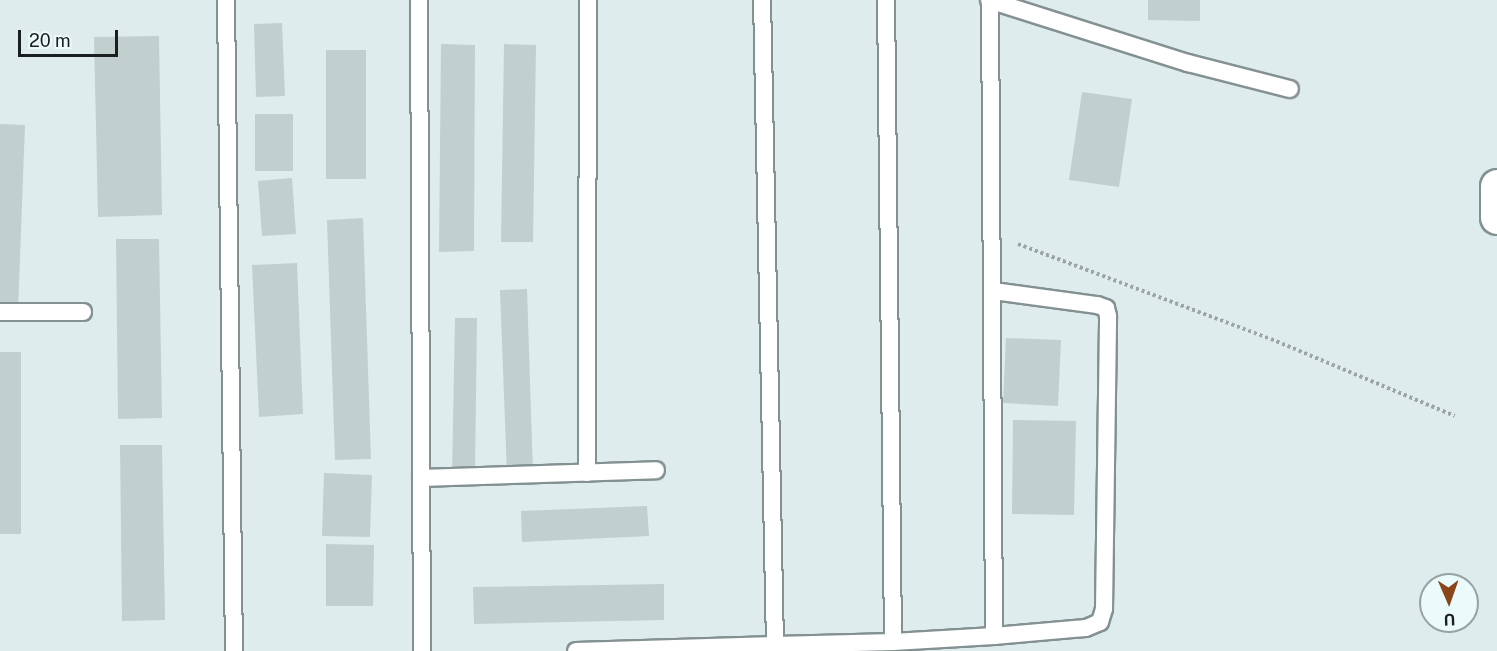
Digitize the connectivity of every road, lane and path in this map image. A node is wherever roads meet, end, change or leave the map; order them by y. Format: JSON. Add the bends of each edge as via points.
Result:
{"nodes":[{"id":1,"x":226,"y":0,"type":"edge"},
{"id":2,"x":419,"y":0,"type":"edge"},
{"id":3,"x":588,"y":0,"type":"edge"},
{"id":4,"x":762,"y":0,"type":"edge"},
{"id":5,"x":885,"y":0,"type":"edge"},
{"id":6,"x":990,"y":0,"type":"edge"},
{"id":7,"x":1290,"y":89,"type":"dead end"},
{"id":8,"x":1497,"y":186,"type":"edge"},
{"id":9,"x":1497,"y":216,"type":"edge"},
{"id":10,"x":992,"y":234,"type":"junction"},
{"id":11,"x":994,"y":291,"type":"junction"},
{"id":12,"x":0,"y":312,"type":"edge"},
{"id":13,"x":83,"y":312,"type":"dead end"},
{"id":14,"x":1455,"y":416,"type":"dead end"},
{"id":15,"x":656,"y":470,"type":"dead end"},
{"id":16,"x":586,"y":473,"type":"junction"},
{"id":17,"x":421,"y":478,"type":"junction"},
{"id":18,"x":994,"y":636,"type":"junction"},
{"id":19,"x":893,"y":642,"type":"junction"},
{"id":20,"x":775,"y":645,"type":"junction"},
{"id":21,"x":234,"y":651,"type":"edge"},
{"id":22,"x":422,"y":651,"type":"edge"},
{"id":23,"x":576,"y":651,"type":"edge"}],
"edges":[{"from":1,"to":21,"type":"lane"},
{"from":2,"to":17,"type":"lane"},
{"from":3,"to":16,"type":"lane"},
{"from":4,"to":20,"type":"lane"},
{"from":5,"to":19,"type":"lane"},
{"from":6,"to":7,"type":"lane","via":[[1188,63]]},
{"from":6,"to":10,"type":"lane"},
{"from":8,"to":9,"type":"street"},
{"from":10,"to":11,"type":"lane"},
{"from":10,"to":14,"type":"path","via":[[1271,339]]},
{"from":11,"to":18,"type":"lane"},
{"from":11,"to":18,"type":"lane","via":[[1097,304],[1106,308],[1108,328],[1104,609],[1100,622],[1086,628]]},
{"from":12,"to":13,"type":"lane"},
{"from":15,"to":16,"type":"lane"},
{"from":16,"to":17,"type":"lane"},
{"from":17,"to":22,"type":"lane"},
{"from":18,"to":19,"type":"lane"},
{"from":19,"to":20,"type":"lane"},
{"from":20,"to":23,"type":"lane"}]}
